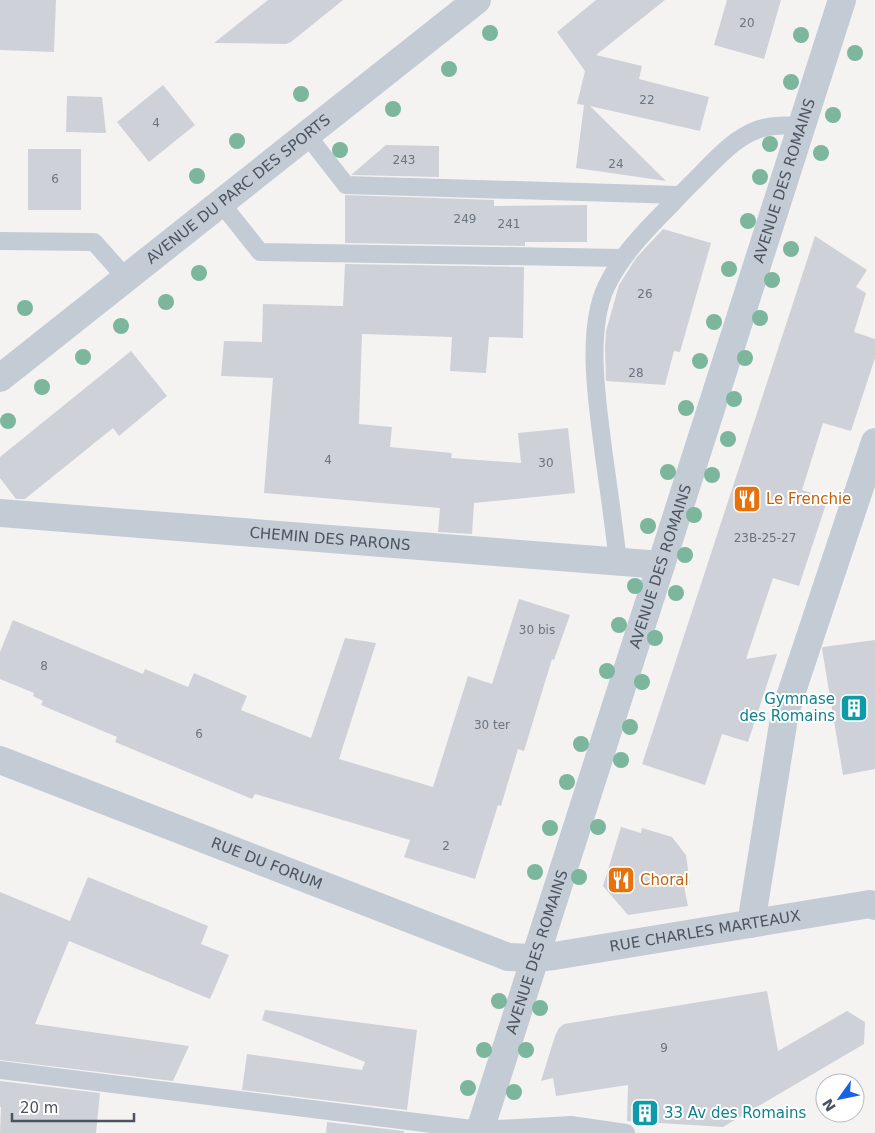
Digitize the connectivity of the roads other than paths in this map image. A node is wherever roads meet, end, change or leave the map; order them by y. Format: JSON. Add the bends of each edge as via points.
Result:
{"nodes":[{"id":1,"x":477,"y":0,"type":"edge"},
{"id":2,"x":842,"y":0,"type":"edge"},
{"id":3,"x":802,"y":126,"type":"junction"},
{"id":4,"x":307,"y":135,"type":"junction"},
{"id":5,"x":679,"y":195,"type":"junction"},
{"id":6,"x":221,"y":203,"type":"junction"},
{"id":7,"x":0,"y":241,"type":"edge"},
{"id":8,"x":622,"y":258,"type":"junction"},
{"id":9,"x":126,"y":278,"type":"junction"},
{"id":10,"x":0,"y":378,"type":"edge"},
{"id":11,"x":874,"y":442,"type":"edge"},
{"id":12,"x":0,"y":513,"type":"edge"},
{"id":13,"x":618,"y":562,"type":"junction"},
{"id":14,"x":661,"y":566,"type":"junction"},
{"id":15,"x":0,"y":760,"type":"edge"},
{"id":16,"x":875,"y":906,"type":"edge"},
{"id":17,"x":751,"y":924,"type":"junction"},
{"id":18,"x":535,"y":958,"type":"junction"},
{"id":19,"x":0,"y":1070,"type":"edge"},
{"id":20,"x":479,"y":1131,"type":"edge"},
{"id":21,"x":626,"y":1133,"type":"edge"}],
"edges":[{"from":1,"to":4,"type":"street","name":"AVENUE DU PARC DES SPORTS"},
{"from":2,"to":3,"type":"street","name":"AVENUE DES ROMAINS"},
{"from":3,"to":5,"type":"lane","via":[[775,126],[747,134]]},
{"from":3,"to":14,"type":"street","name":"AVENUE DES ROMAINS"},
{"from":4,"to":5,"type":"lane","via":[[346,185]]},
{"from":4,"to":6,"type":"street","name":"AVENUE DU PARC DES SPORTS"},
{"from":5,"to":8,"type":"lane"},
{"from":6,"to":8,"type":"lane","via":[[260,252]]},
{"from":6,"to":9,"type":"street","name":"AVENUE DU PARC DES SPORTS"},
{"from":7,"to":9,"type":"lane","via":[[94,242]]},
{"from":8,"to":13,"type":"lane","via":[[605,289],[595,340],[600,426]]},
{"from":9,"to":10,"type":"street","name":"AVENUE DU PARC DES SPORTS"},
{"from":11,"to":17,"type":"street","via":[[785,712]]},
{"from":12,"to":13,"type":"street","name":"CHEMIN DES PARONS"},
{"from":13,"to":14,"type":"street","name":"CHEMIN DES PARONS"},
{"from":14,"to":18,"type":"street","name":"AVENUE DES ROMAINS"},
{"from":15,"to":18,"type":"street","name":"RUE DU FORUM","via":[[497,954],[508,958]]},
{"from":16,"to":17,"type":"street","name":"RUE CHARLES MARTEAUX","via":[[870,904]]},
{"from":17,"to":18,"type":"street","name":"RUE CHARLES MARTEAUX"},
{"from":18,"to":20,"type":"street","name":"AVENUE DES ROMAINS"},
{"from":19,"to":20,"type":"lane"},
{"from":20,"to":21,"type":"lane","via":[[571,1124]]}]}
